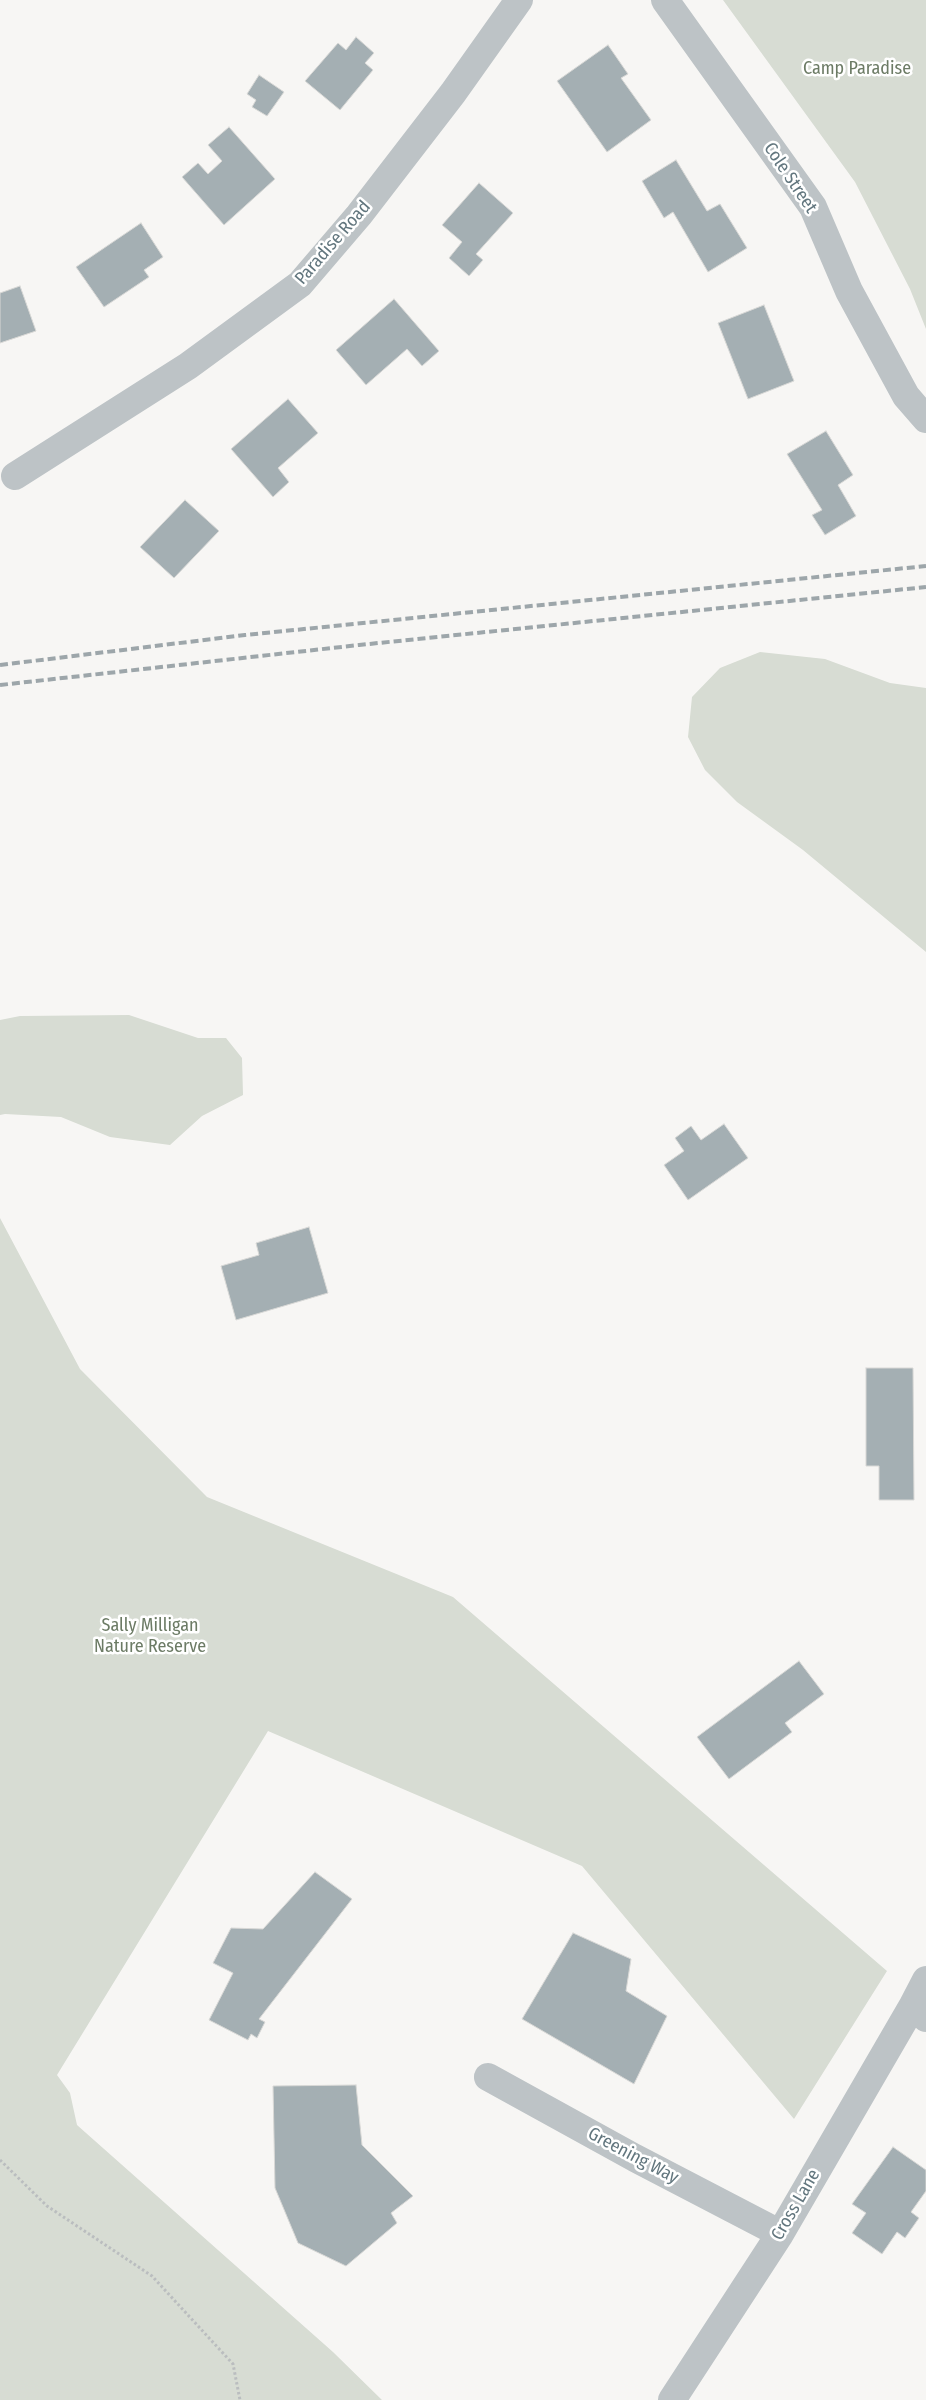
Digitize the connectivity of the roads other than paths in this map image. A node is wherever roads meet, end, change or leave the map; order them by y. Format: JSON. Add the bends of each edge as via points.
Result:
{"nodes":[{"id":1,"x":519,"y":0,"type":"edge"},
{"id":2,"x":665,"y":0,"type":"edge"},
{"id":3,"x":926,"y":419,"type":"edge"},
{"id":4,"x":14,"y":476,"type":"dead end"},
{"id":5,"x":926,"y":1980,"type":"edge"},
{"id":6,"x":919,"y":2012,"type":"edge"},
{"id":7,"x":488,"y":2076,"type":"dead end"},
{"id":8,"x":780,"y":2233,"type":"junction"},
{"id":9,"x":672,"y":2400,"type":"edge"}],
"edges":[{"from":1,"to":4,"type":"street","name":"Paradise Road","via":[[453,93],[359,215],[300,284],[188,366]]},
{"from":2,"to":3,"type":"street","name":"Cole Street","via":[[813,207],[849,291],[906,396]]},
{"from":5,"to":6,"type":"street","name":"Cross Lane"},
{"from":6,"to":8,"type":"street","name":"Cross Lane"},
{"from":7,"to":8,"type":"street","name":"Greening Way","via":[[635,2158]]},
{"from":8,"to":9,"type":"street","name":"Cross Lane"}]}
